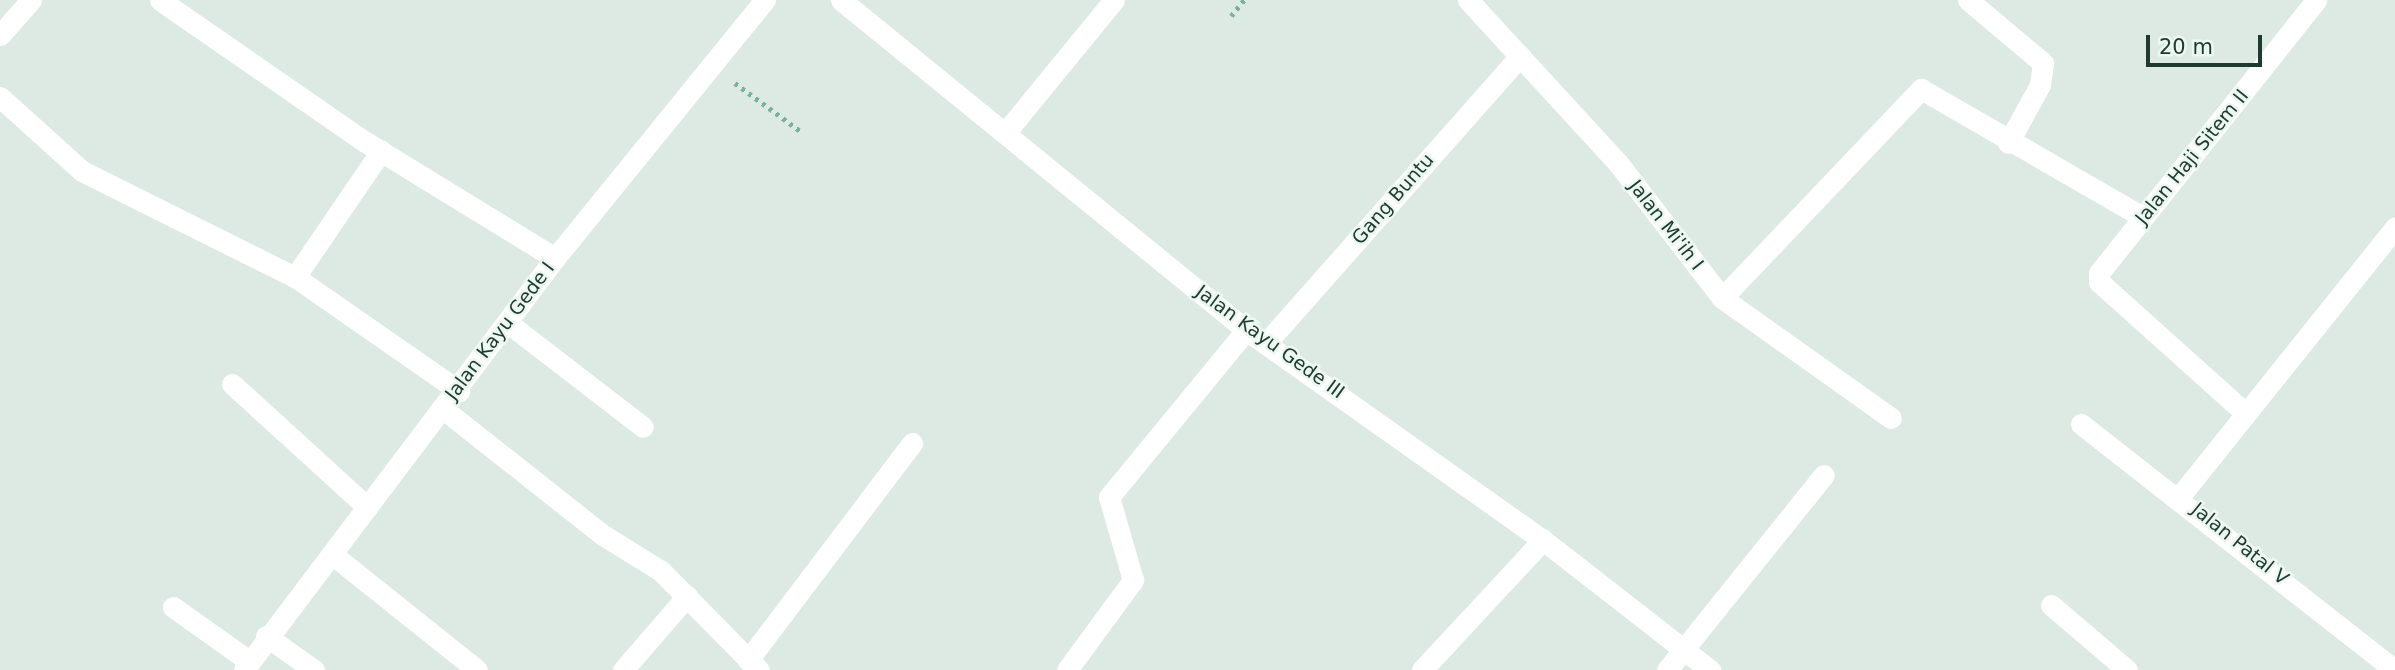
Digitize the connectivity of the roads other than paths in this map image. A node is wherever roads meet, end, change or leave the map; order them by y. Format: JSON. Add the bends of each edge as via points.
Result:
{"nodes":[{"id":1,"x":31,"y":0,"type":"edge"},
{"id":2,"x":160,"y":0,"type":"edge"},
{"id":3,"x":765,"y":0,"type":"edge"},
{"id":4,"x":841,"y":0,"type":"edge"},
{"id":5,"x":1114,"y":0,"type":"edge"},
{"id":6,"x":1468,"y":0,"type":"edge"},
{"id":7,"x":1968,"y":0,"type":"edge"},
{"id":8,"x":2305,"y":4,"type":"edge"},
{"id":9,"x":2,"y":28,"type":"edge"},
{"id":10,"x":1520,"y":56,"type":"junction"},
{"id":11,"x":0,"y":97,"type":"edge"},
{"id":12,"x":1005,"y":133,"type":"junction"},
{"id":13,"x":2008,"y":143,"type":"junction"},
{"id":14,"x":381,"y":151,"type":"junction"},
{"id":15,"x":2143,"y":217,"type":"junction"},
{"id":16,"x":2395,"y":228,"type":"edge"},
{"id":17,"x":555,"y":258,"type":"junction"},
{"id":18,"x":295,"y":277,"type":"junction"},
{"id":19,"x":1722,"y":298,"type":"junction"},
{"id":20,"x":508,"y":323,"type":"junction"},
{"id":21,"x":1247,"y":330,"type":"junction"},
{"id":22,"x":1267,"y":342,"type":"junction"},
{"id":23,"x":232,"y":384,"type":"dead end"},
{"id":24,"x":459,"y":391,"type":"junction"},
{"id":25,"x":442,"y":408,"type":"junction"},
{"id":26,"x":2242,"y":411,"type":"junction"},
{"id":27,"x":1891,"y":418,"type":"dead end"},
{"id":28,"x":2081,"y":424,"type":"dead end"},
{"id":29,"x":643,"y":427,"type":"dead end"},
{"id":30,"x":912,"y":443,"type":"dead end"},
{"id":31,"x":1824,"y":475,"type":"dead end"},
{"id":32,"x":2180,"y":496,"type":"junction"},
{"id":33,"x":367,"y":508,"type":"junction"},
{"id":34,"x":1543,"y":540,"type":"junction"},
{"id":35,"x":333,"y":555,"type":"junction"},
{"id":36,"x":687,"y":596,"type":"junction"},
{"id":37,"x":2051,"y":605,"type":"dead end"},
{"id":38,"x":173,"y":607,"type":"dead end"},
{"id":39,"x":266,"y":636,"type":"junction"},
{"id":40,"x":1683,"y":650,"type":"junction"},
{"id":41,"x":754,"y":665,"type":"edge"},
{"id":42,"x":247,"y":666,"type":"edge"},
{"id":43,"x":314,"y":670,"type":"edge"},
{"id":44,"x":477,"y":670,"type":"edge"},
{"id":45,"x":622,"y":670,"type":"edge"},
{"id":46,"x":1067,"y":670,"type":"edge"},
{"id":47,"x":1422,"y":670,"type":"edge"},
{"id":48,"x":1667,"y":670,"type":"edge"},
{"id":49,"x":1710,"y":670,"type":"edge"},
{"id":50,"x":2127,"y":670,"type":"edge"},
{"id":51,"x":2395,"y":670,"type":"edge"}],
"edges":[{"from":1,"to":9,"type":"street"},
{"from":2,"to":14,"type":"street"},
{"from":3,"to":17,"type":"street","name":"Jalan Kayu Gede I"},
{"from":4,"to":12,"type":"street","name":"Jalan Kayu Gede III"},
{"from":5,"to":12,"type":"street"},
{"from":6,"to":10,"type":"street","name":"Jalan Mi'ih I"},
{"from":7,"to":13,"type":"street","via":[[2043,63],[2040,85]]},
{"from":8,"to":15,"type":"street","name":"Jalan Haji Sitem II"},
{"from":10,"to":19,"type":"street","name":"Jalan Mi'ih I","via":[[1618,163]]},
{"from":10,"to":22,"type":"street","name":"Gang Buntu"},
{"from":11,"to":18,"type":"street","via":[[82,171]]},
{"from":12,"to":21,"type":"street","name":"Jalan Kayu Gede III"},
{"from":13,"to":15,"type":"street"},
{"from":13,"to":19,"type":"street","via":[[1921,89]]},
{"from":14,"to":17,"type":"street"},
{"from":14,"to":18,"type":"street"},
{"from":15,"to":26,"type":"street","name":"Jalan Haji Sitem II","via":[[2102,265],[2099,282]]},
{"from":16,"to":26,"type":"street"},
{"from":17,"to":20,"type":"street","name":"Jalan Kayu Gede I"},
{"from":18,"to":24,"type":"street"},
{"from":19,"to":27,"type":"street","name":"Jalan Mi'ih I"},
{"from":20,"to":24,"type":"street","name":"Jalan Kayu Gede I"},
{"from":20,"to":29,"type":"street"},
{"from":21,"to":22,"type":"street","name":"Jalan Kayu Gede III"},
{"from":21,"to":46,"type":"street","via":[[1108,497],[1133,580]]},
{"from":22,"to":34,"type":"street","name":"Jalan Kayu Gede III"},
{"from":23,"to":33,"type":"street"},
{"from":24,"to":25,"type":"street","name":"Jalan Kayu Gede I"},
{"from":25,"to":33,"type":"street","name":"Jalan Kayu Gede I"},
{"from":25,"to":36,"type":"street"},
{"from":26,"to":32,"type":"street"},
{"from":28,"to":32,"type":"street","name":"Jalan Patal V"},
{"from":30,"to":41,"type":"street"},
{"from":31,"to":40,"type":"street"},
{"from":32,"to":51,"type":"street","name":"Jalan Patal V"},
{"from":33,"to":35,"type":"street","name":"Jalan Kayu Gede I"},
{"from":34,"to":40,"type":"street","name":"Jalan Kayu Gede III"},
{"from":34,"to":47,"type":"street"},
{"from":35,"to":39,"type":"street","name":"Jalan Kayu Gede I"},
{"from":35,"to":44,"type":"street"},
{"from":36,"to":41,"type":"street"},
{"from":36,"to":45,"type":"street"},
{"from":37,"to":50,"type":"street"},
{"from":38,"to":42,"type":"street"},
{"from":39,"to":42,"type":"street","name":"Jalan Kayu Gede I"},
{"from":39,"to":43,"type":"street"},
{"from":40,"to":48,"type":"street"},
{"from":40,"to":49,"type":"street","name":"Jalan Kayu Gede III"}]}
